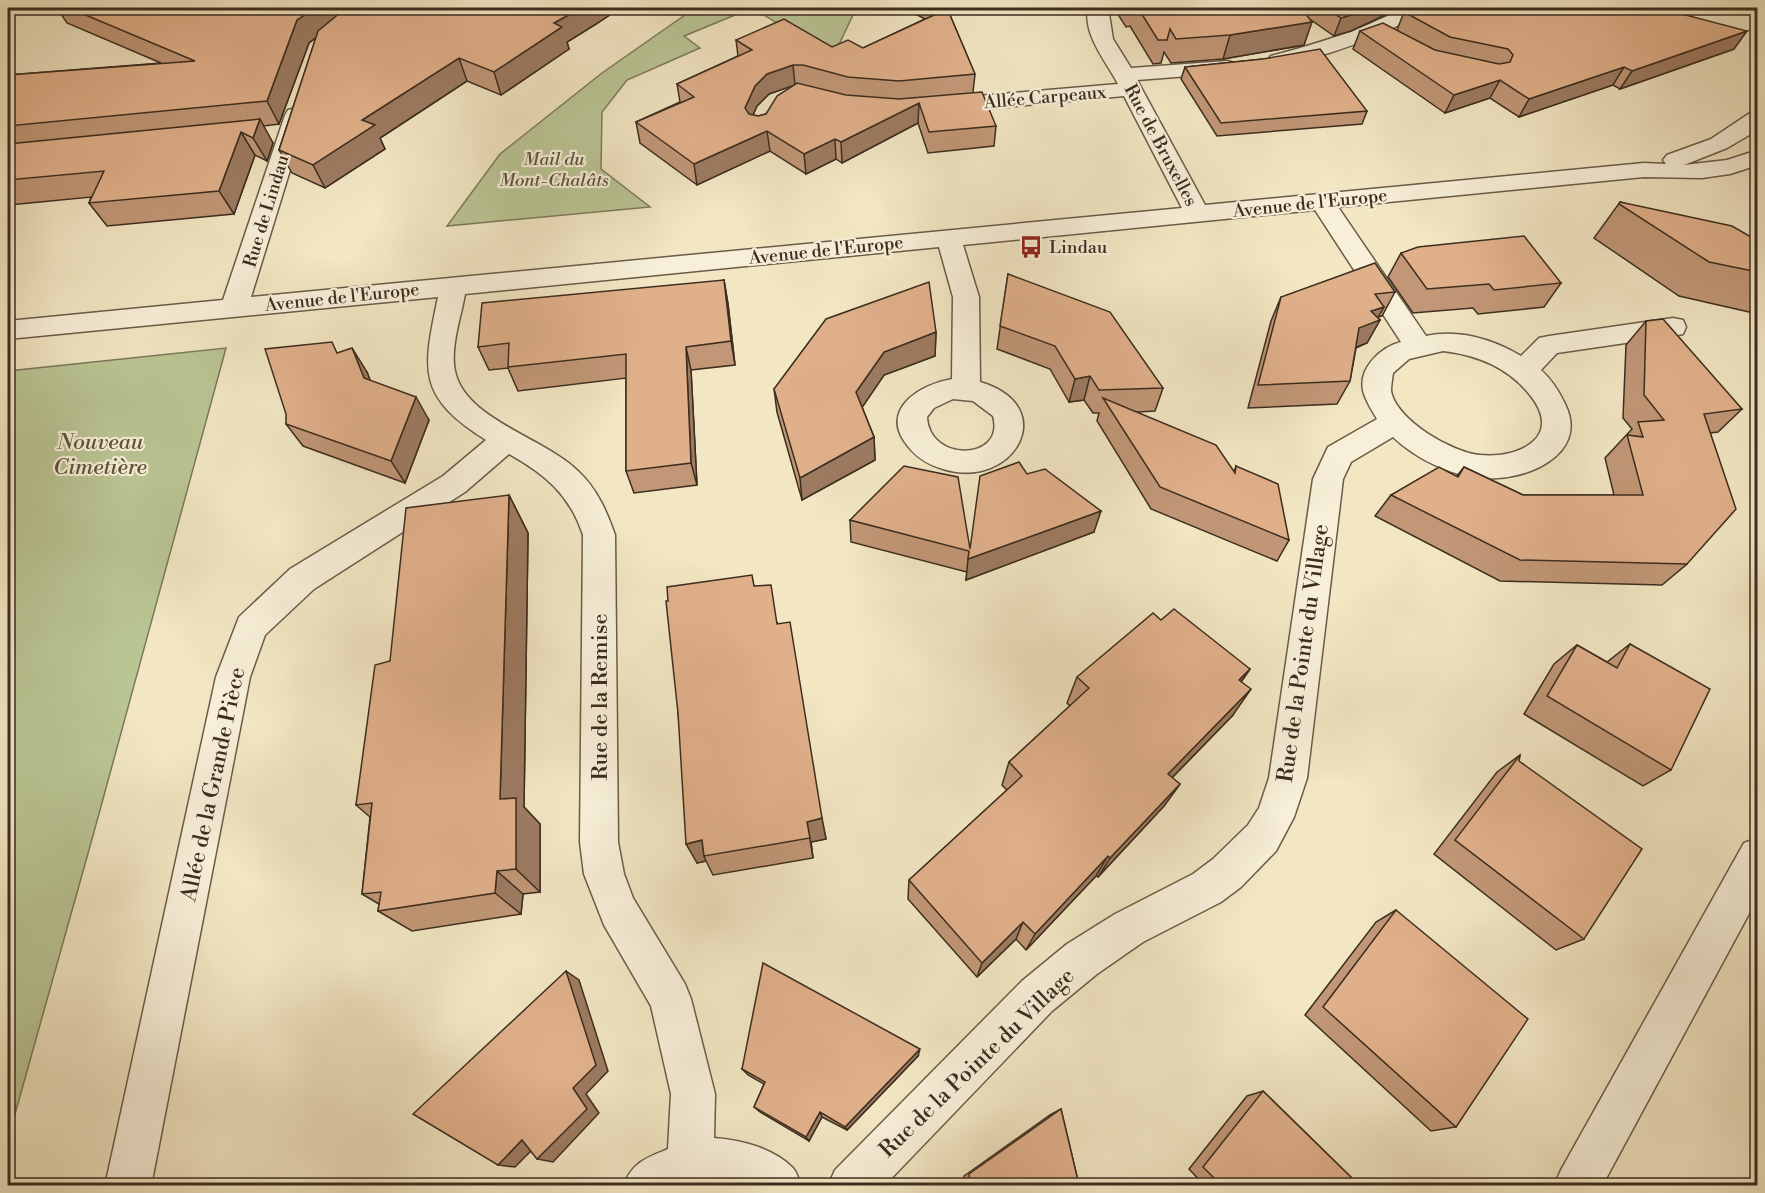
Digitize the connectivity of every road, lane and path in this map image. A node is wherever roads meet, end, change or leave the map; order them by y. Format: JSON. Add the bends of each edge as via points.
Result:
{"nodes":[{"id":1,"x":1098,"y":8,"type":"edge"},
{"id":2,"x":1418,"y":8,"type":"edge"},
{"id":3,"x":1377,"y":30,"type":"junction"},
{"id":4,"x":1396,"y":41,"type":"edge"},
{"id":5,"x":1128,"y":82,"type":"junction"},
{"id":6,"x":304,"y":91,"type":"edge"},
{"id":7,"x":922,"y":108,"type":"edge"},
{"id":8,"x":1758,"y":118,"type":"edge"},
{"id":9,"x":291,"y":132,"type":"junction"},
{"id":10,"x":267,"y":135,"type":"dead end"},
{"id":11,"x":1751,"y":167,"type":"edge"},
{"id":12,"x":1644,"y":170,"type":"junction"},
{"id":13,"x":1322,"y":202,"type":"junction"},
{"id":14,"x":1197,"y":214,"type":"junction"},
{"id":15,"x":950,"y":238,"type":"junction"},
{"id":16,"x":453,"y":286,"type":"junction"},
{"id":17,"x":234,"y":308,"type":"junction"},
{"id":18,"x":1673,"y":327,"type":"edge"},
{"id":19,"x":8,"y":330,"type":"edge"},
{"id":20,"x":1417,"y":344,"type":"junction"},
{"id":21,"x":1524,"y":370,"type":"junction"},
{"id":22,"x":966,"y":389,"type":"dead end"},
{"id":23,"x":1394,"y":424,"type":"junction"},
{"id":24,"x":508,"y":438,"type":"junction"},
{"id":25,"x":1758,"y":857,"type":"edge"},
{"id":26,"x":690,"y":1163,"type":"junction"},
{"id":27,"x":128,"y":1185,"type":"edge"},
{"id":28,"x":646,"y":1185,"type":"edge"},
{"id":29,"x":778,"y":1185,"type":"edge"},
{"id":30,"x":851,"y":1185,"type":"edge"},
{"id":31,"x":1577,"y":1185,"type":"edge"}],
"edges":[{"from":1,"to":5,"type":"street","name":"Rue de Bruxelles","via":[[1103,39]]},
{"from":2,"to":3,"type":"street","name":"Rue de Bruxelles"},
{"from":3,"to":4,"type":"street"},
{"from":3,"to":5,"type":"street","name":"Rue de Bruxelles","via":[[1323,50]]},
{"from":5,"to":7,"type":"street","name":"Allée Carpeaux"},
{"from":5,"to":14,"type":"street","name":"Rue de Bruxelles"},
{"from":6,"to":9,"type":"street","name":"Rue de Lindau"},
{"from":8,"to":12,"type":"street","name":"Avenue de l'Europe","via":[[1719,145]]},
{"from":9,"to":10,"type":"street"},
{"from":9,"to":17,"type":"street","name":"Rue de Lindau"},
{"from":11,"to":12,"type":"street","name":"Avenue de l'Europe","via":[[1688,173]]},
{"from":12,"to":13,"type":"street","name":"Avenue de l'Europe"},
{"from":13,"to":14,"type":"street","name":"Avenue de l'Europe"},
{"from":13,"to":20,"type":"street"},
{"from":14,"to":15,"type":"street","name":"Avenue de l'Europe"},
{"from":15,"to":16,"type":"street","name":"Avenue de l'Europe"},
{"from":15,"to":22,"type":"street","via":[[966,297]]},
{"from":16,"to":17,"type":"street","name":"Avenue de l'Europe"},
{"from":16,"to":24,"type":"street","name":"Rue de la Remise","via":[[440,361],[445,386],[466,414]]},
{"from":17,"to":19,"type":"street","name":"Avenue de l'Europe"},
{"from":18,"to":21,"type":"street","via":[[1549,345]]},
{"from":20,"to":21,"type":"street","via":[[1471,346]]},
{"from":20,"to":23,"type":"street","via":[[1385,360],[1378,374],[1376,390]]},
{"from":21,"to":23,"type":"street","via":[[1544,389],[1555,409],[1558,430],[1549,447],[1532,460],[1507,467],[1476,466],[1436,453]]},
{"from":23,"to":30,"type":"street","name":"Rue de la Pointe du Village","via":[[1339,454],[1328,479],[1287,778],[1275,817],[1262,838],[1207,888],[1129,928],[1082,959],[1037,996]]},
{"from":24,"to":26,"type":"street","name":"Rue de la Remise","via":[[540,456],[567,478],[592,513],[599,535],[599,842],[604,874],[618,911],[670,999],[693,1094]]},
{"from":24,"to":27,"type":"street","name":"Allée de la Grande Pièce","via":[[454,484],[302,579],[251,627],[233,677]]},
{"from":25,"to":31,"type":"street"},
{"from":26,"to":28,"type":"street"},
{"from":26,"to":29,"type":"street","via":[[723,1161],[754,1170]]}]}
